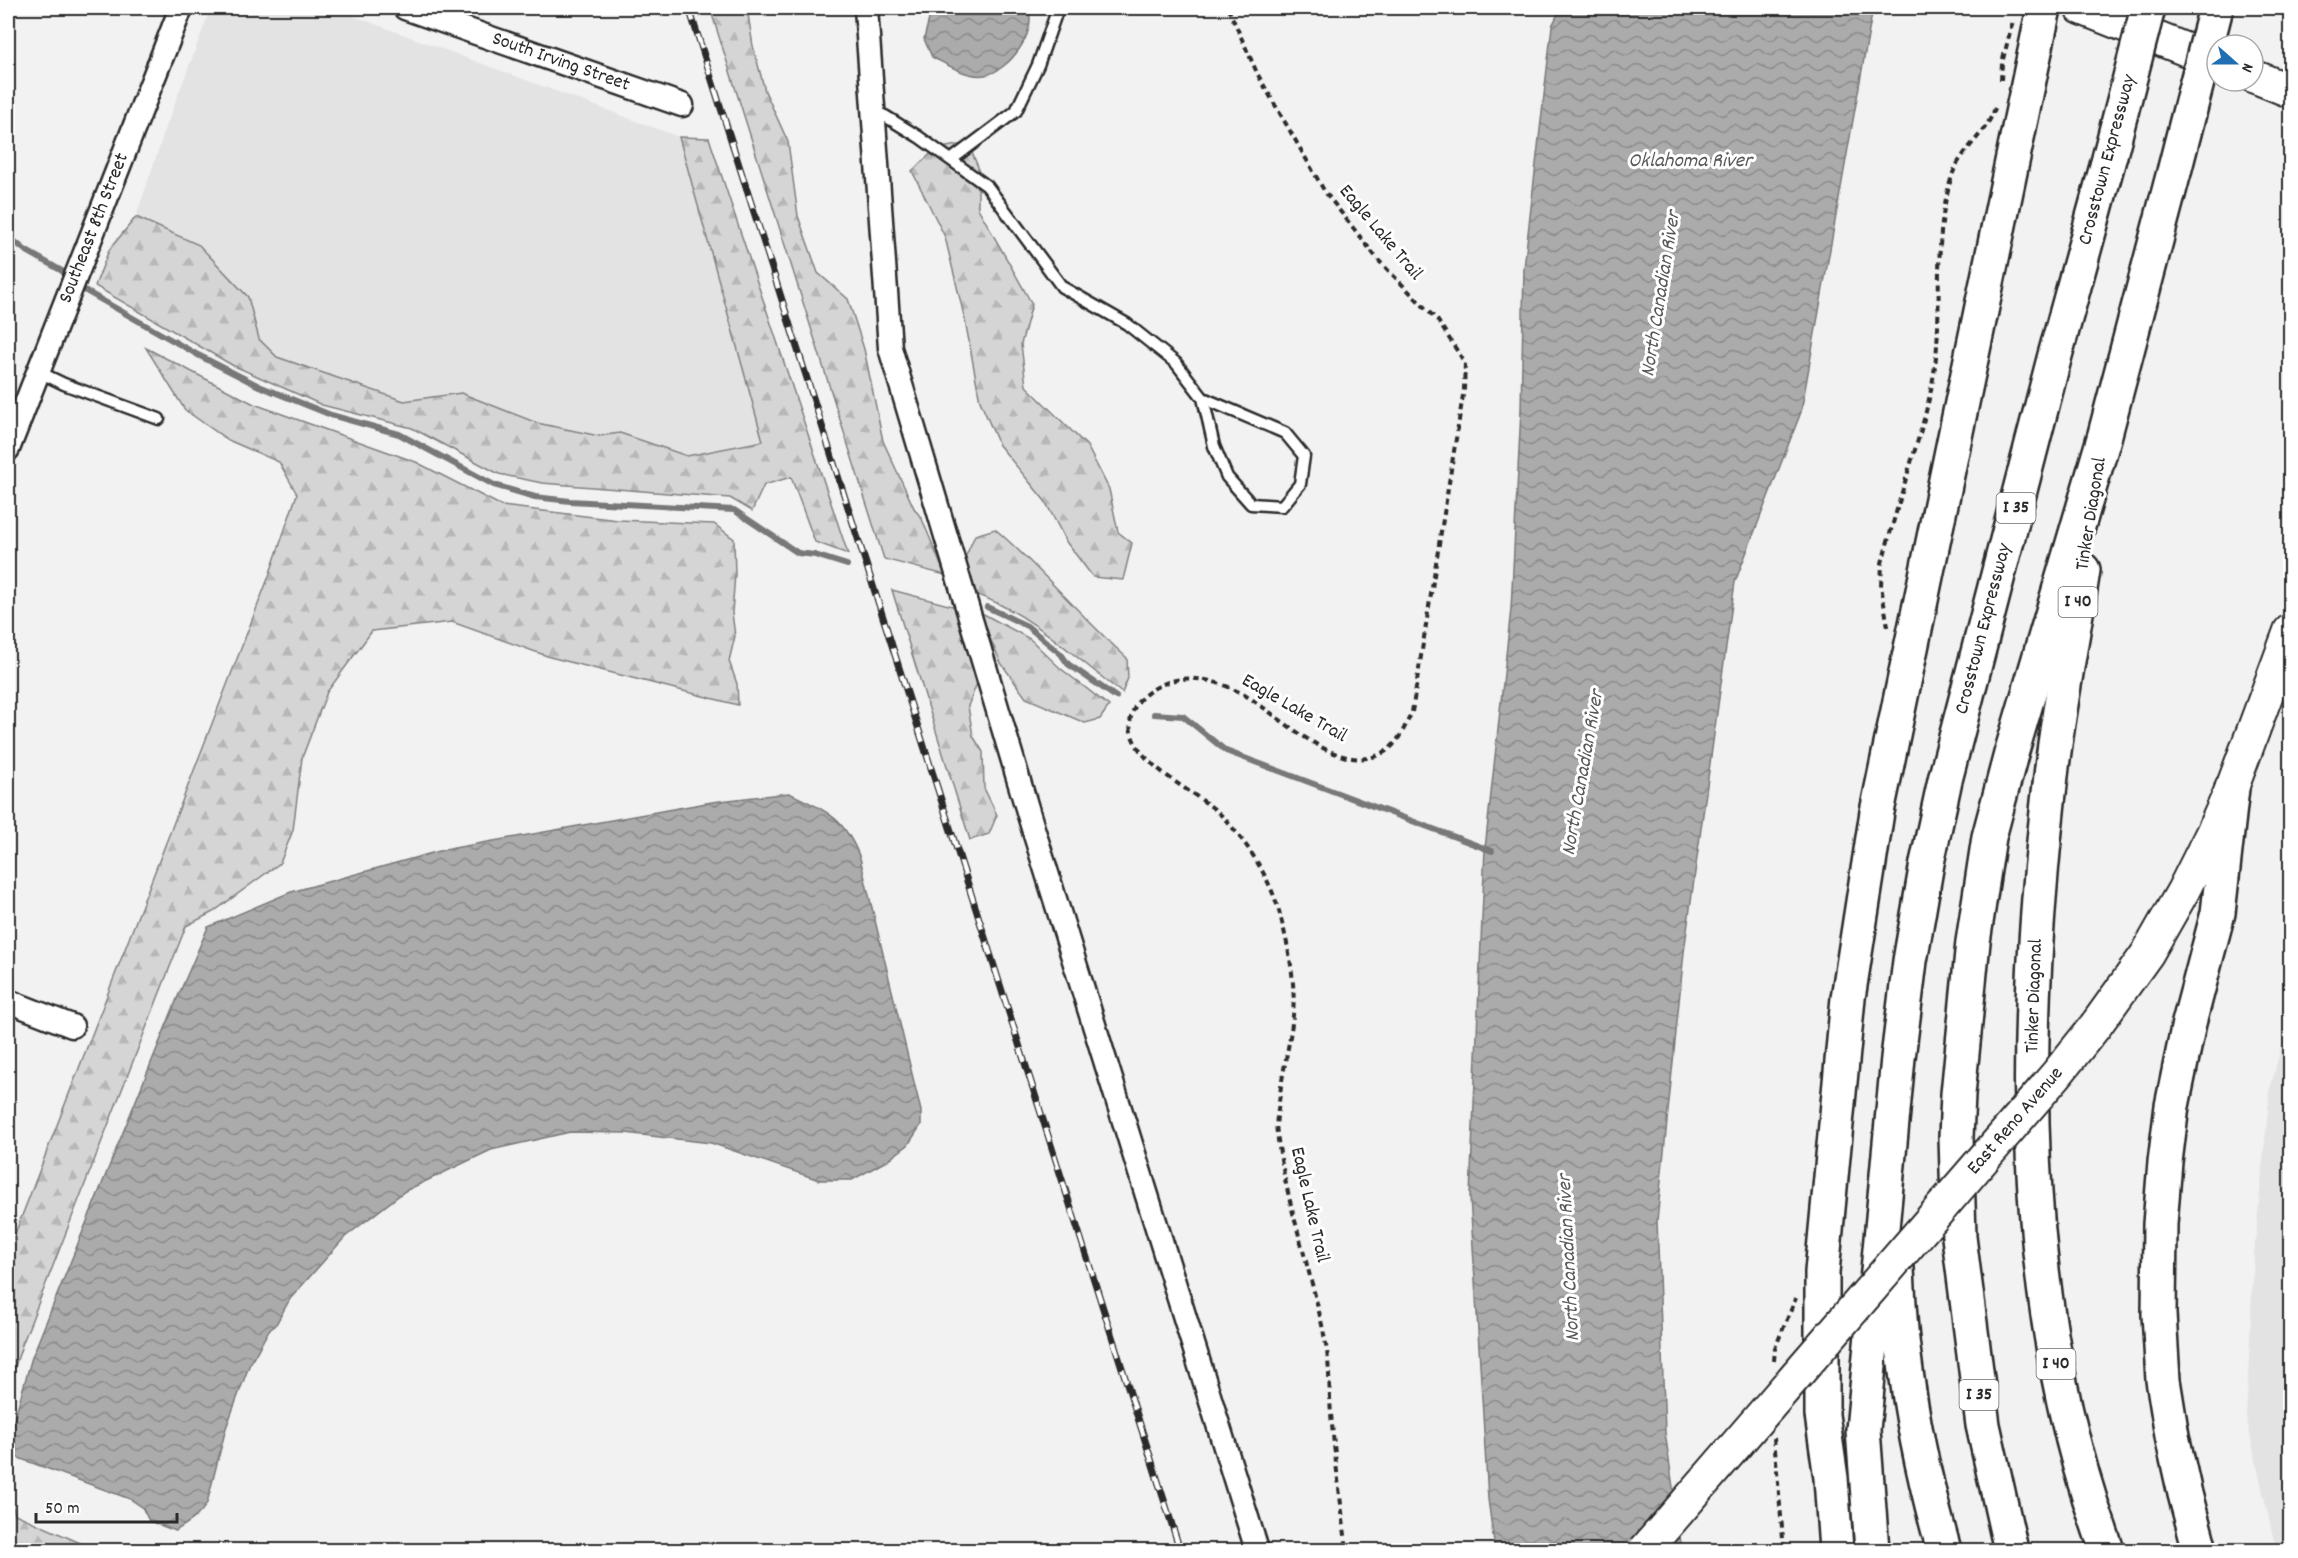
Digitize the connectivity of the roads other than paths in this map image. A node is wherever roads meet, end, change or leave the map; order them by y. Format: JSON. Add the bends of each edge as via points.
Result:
{"nodes":[{"id":1,"x":181,"y":8,"type":"edge"},
{"id":2,"x":405,"y":8,"type":"edge"},
{"id":3,"x":866,"y":8,"type":"edge"},
{"id":4,"x":1058,"y":8,"type":"edge"},
{"id":5,"x":2044,"y":8,"type":"edge"},
{"id":6,"x":2081,"y":8,"type":"edge"},
{"id":7,"x":2148,"y":8,"type":"edge"},
{"id":8,"x":2216,"y":8,"type":"edge"},
{"id":9,"x":2205,"y":57,"type":"edge"},
{"id":10,"x":2265,"y":81,"type":"edge"},
{"id":11,"x":2290,"y":91,"type":"edge"},
{"id":12,"x":681,"y":105,"type":"dead end"},
{"id":13,"x":873,"y":112,"type":"junction"},
{"id":14,"x":951,"y":160,"type":"junction"},
{"id":15,"x":37,"y":371,"type":"junction"},
{"id":16,"x":1203,"y":398,"type":"junction"},
{"id":17,"x":14,"y":409,"type":"edge"},
{"id":18,"x":159,"y":419,"type":"dead end"},
{"id":19,"x":2104,"y":438,"type":"junction"},
{"id":20,"x":8,"y":449,"type":"edge"},
{"id":21,"x":2290,"y":631,"type":"edge"},
{"id":22,"x":2232,"y":788,"type":"junction"},
{"id":23,"x":8,"y":1001,"type":"edge"},
{"id":24,"x":72,"y":1026,"type":"dead end"},
{"id":25,"x":1889,"y":1156,"type":"junction"},
{"id":26,"x":1257,"y":1551,"type":"edge"},
{"id":27,"x":1645,"y":1551,"type":"edge"},
{"id":28,"x":1836,"y":1551,"type":"edge"},
{"id":29,"x":1872,"y":1551,"type":"edge"},
{"id":30,"x":1944,"y":1551,"type":"edge"},
{"id":31,"x":2010,"y":1551,"type":"edge"},
{"id":32,"x":2107,"y":1551,"type":"edge"},
{"id":33,"x":2200,"y":1551,"type":"edge"}],
"edges":[{"from":1,"to":15,"type":"street","name":"Southeast 8th Street"},
{"from":2,"to":12,"type":"street","name":"South Irving Street"},
{"from":3,"to":13,"type":"street"},
{"from":4,"to":14,"type":"lane","via":[[1038,65],[1016,111]]},
{"from":5,"to":28,"type":"highway","via":[[1877,812],[1848,998],[1822,1272],[1822,1415]]},
{"from":6,"to":9,"type":"main road"},
{"from":7,"to":25,"type":"highway","name":"Crosstown Expressway","number":"I 35","bridge":true,"via":[[1945,780],[1910,961]]},
{"from":8,"to":19,"type":"highway","number":"I 35","bridge":true},
{"from":10,"to":11,"type":"main road"},
{"from":13,"to":14,"type":"lane"},
{"from":13,"to":26,"type":"street","via":[[890,348],[1036,837]]},
{"from":14,"to":16,"type":"lane","via":[[987,186],[1062,287],[1127,324],[1176,363]]},
{"from":15,"to":17,"type":"street","name":"Southeast 8th Street"},
{"from":15,"to":18,"type":"lane"},
{"from":16,"to":16,"type":"lane","via":[[1214,446],[1227,477],[1251,504],[1282,506],[1300,484],[1304,456],[1285,433]]},
{"from":17,"to":20,"type":"street","name":"Southeast 8th Street"},
{"from":19,"to":31,"type":"highway","number":"I 35","via":[[1989,837],[1973,942],[1958,1094],[1959,1237],[1964,1287],[1983,1425]]},
{"from":19,"to":32,"type":"highway","name":"Tinker Diagonal","number":"I 40","via":[[2052,766],[2038,908],[2032,1043],[2034,1173],[2040,1262],[2051,1339],[2085,1484]]},
{"from":21,"to":22,"type":"main road","name":"East Reno Avenue"},
{"from":22,"to":27,"type":"main road","name":"East Reno Avenue","bridge":true,"via":[[2178,900],[2147,954],[2096,1025]]},
{"from":22,"to":33,"type":"highway","via":[[2218,913],[2172,1107],[2160,1224],[2163,1380],[2184,1494]]},
{"from":23,"to":24,"type":"street"},
{"from":25,"to":29,"type":"highway","number":"I 35","via":[[1863,1430]]},
{"from":25,"to":30,"type":"highway","via":[[1904,1355],[1914,1425]]}]}
